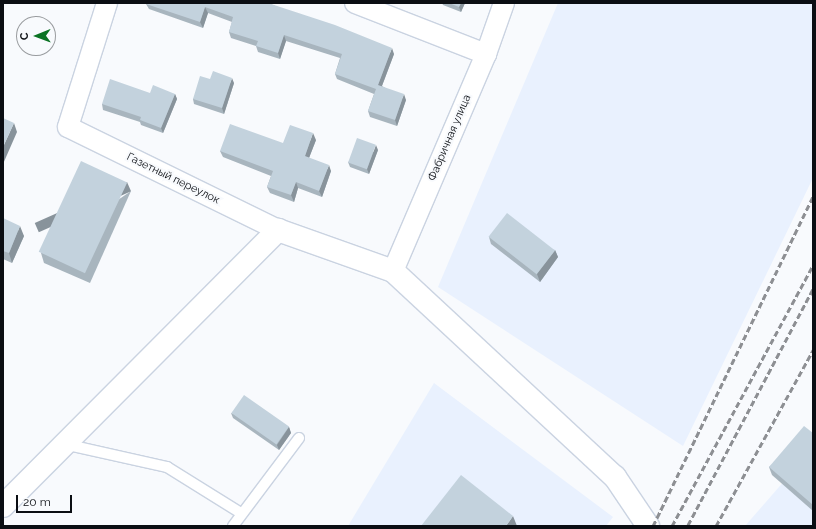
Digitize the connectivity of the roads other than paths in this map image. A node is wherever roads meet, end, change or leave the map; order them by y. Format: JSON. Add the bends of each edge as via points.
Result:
{"nodes":[{"id":1,"x":107,"y":3,"type":"edge"},
{"id":2,"x":355,"y":3,"type":"edge"},
{"id":3,"x":504,"y":3,"type":"edge"},
{"id":4,"x":486,"y":54,"type":"junction"},
{"id":5,"x":278,"y":230,"type":"junction"},
{"id":6,"x":393,"y":271,"type":"junction"},
{"id":7,"x":299,"y":438,"type":"dead end"},
{"id":8,"x":62,"y":443,"type":"junction"},
{"id":9,"x":3,"y":506,"type":"edge"},
{"id":10,"x":241,"y":513,"type":"junction"},
{"id":11,"x":233,"y":526,"type":"edge"},
{"id":12,"x":648,"y":526,"type":"edge"}],
"edges":[{"from":1,"to":5,"type":"street","name":"Газетный переулок","via":[[68,127]]},
{"from":2,"to":4,"type":"street"},
{"from":3,"to":4,"type":"street","name":"Фабричная улица"},
{"from":4,"to":6,"type":"street","name":"Фабричная улица"},
{"from":5,"to":6,"type":"street"},
{"from":5,"to":8,"type":"street"},
{"from":6,"to":12,"type":"street","via":[[615,476]]},
{"from":7,"to":10,"type":"lane"},
{"from":8,"to":9,"type":"street"},
{"from":8,"to":10,"type":"lane","via":[[167,467]]},
{"from":10,"to":11,"type":"lane"}]}
